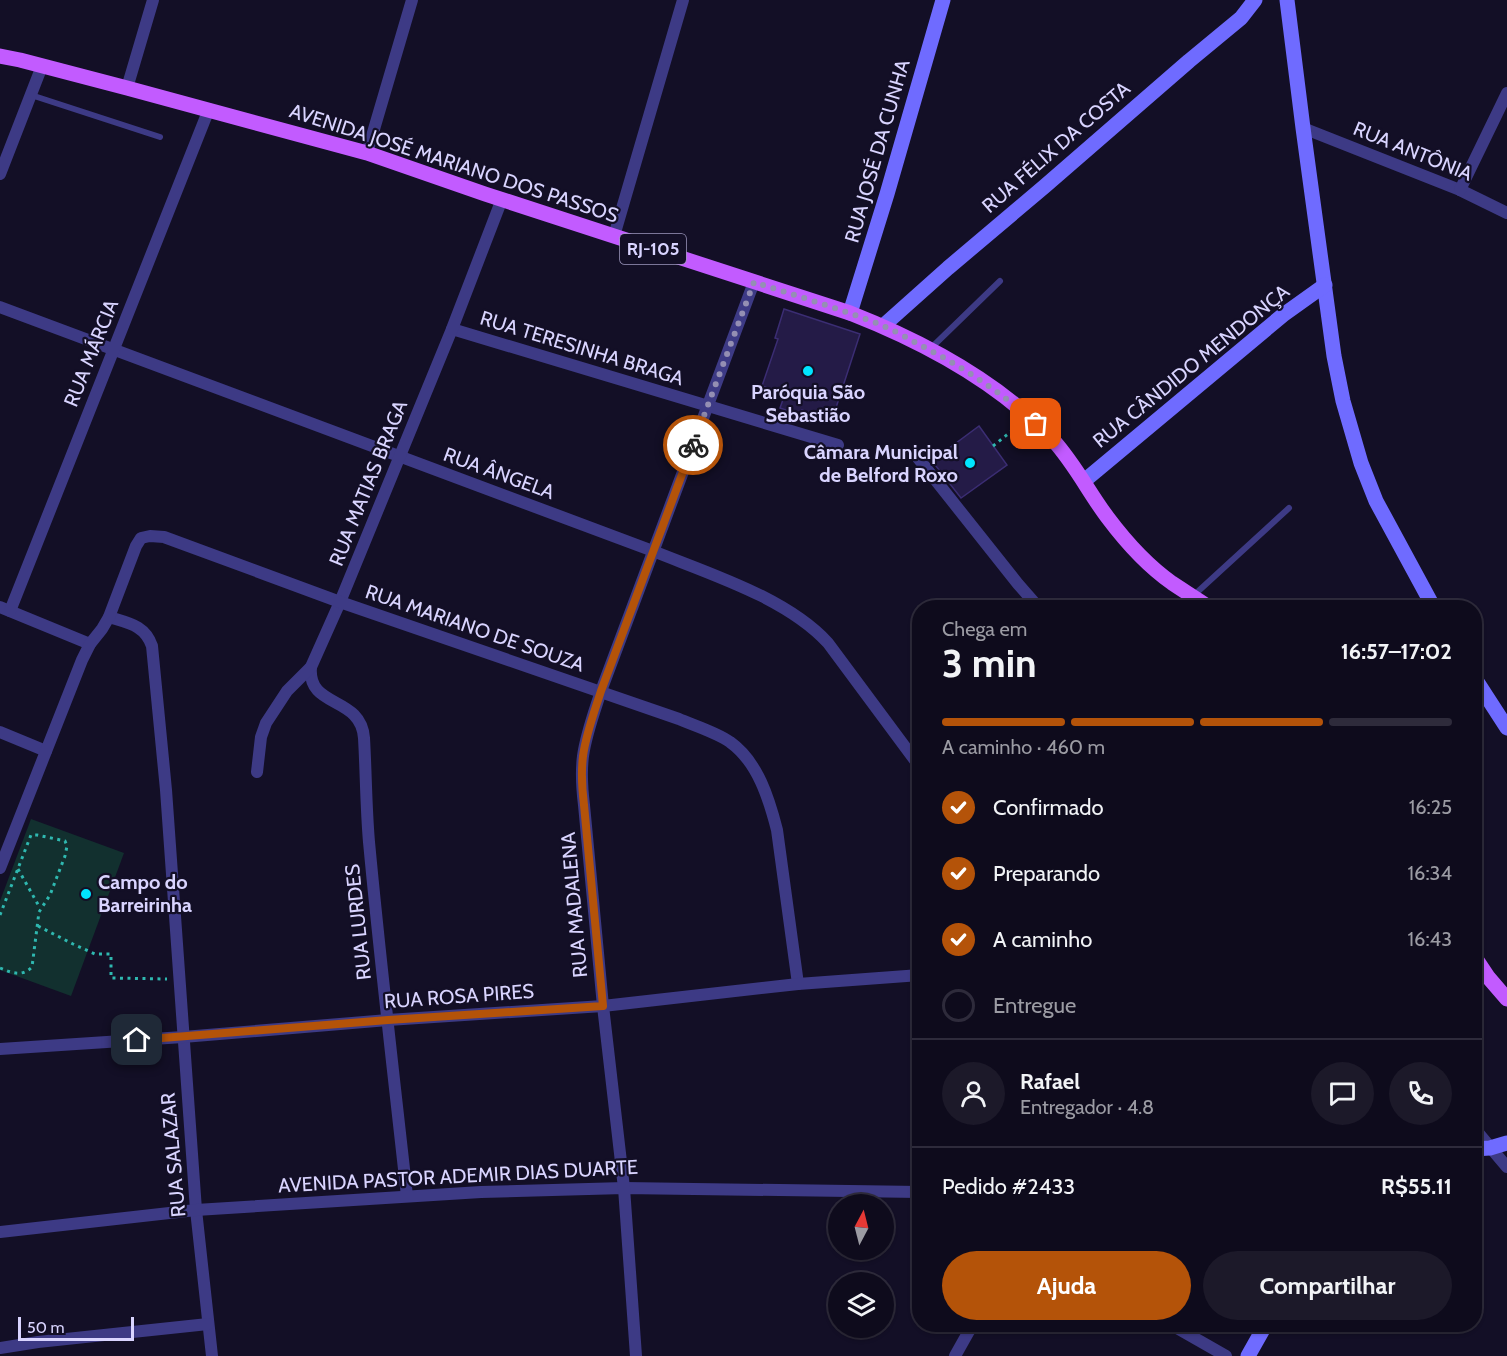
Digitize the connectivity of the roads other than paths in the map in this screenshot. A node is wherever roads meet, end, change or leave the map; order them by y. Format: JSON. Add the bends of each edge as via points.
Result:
{"nodes":[{"id":1,"x":153,"y":0,"type":"edge"},
{"id":2,"x":412,"y":0,"type":"edge"},
{"id":3,"x":683,"y":0,"type":"edge"},
{"id":4,"x":943,"y":0,"type":"edge"},
{"id":5,"x":1256,"y":0,"type":"edge"},
{"id":6,"x":1287,"y":0,"type":"edge"},
{"id":7,"x":0,"y":56,"type":"edge"},
{"id":8,"x":42,"y":66,"type":"junction"},
{"id":9,"x":127,"y":88,"type":"junction"},
{"id":10,"x":1507,"y":93,"type":"edge"},
{"id":11,"x":30,"y":95,"type":"junction"},
{"id":12,"x":209,"y":110,"type":"junction"},
{"id":13,"x":1303,"y":128,"type":"junction"},
{"id":14,"x":159,"y":137,"type":"dead end"},
{"id":15,"x":367,"y":153,"type":"junction"},
{"id":16,"x":0,"y":174,"type":"edge"},
{"id":17,"x":1460,"y":190,"type":"junction"},
{"id":18,"x":502,"y":199,"type":"junction"},
{"id":19,"x":1507,"y":213,"type":"edge"},
{"id":20,"x":614,"y":236,"type":"junction"},
{"id":21,"x":1000,"y":281,"type":"dead end"},
{"id":22,"x":754,"y":282,"type":"junction"},
{"id":23,"x":1324,"y":285,"type":"junction"},
{"id":24,"x":0,"y":307,"type":"edge"},
{"id":25,"x":850,"y":313,"type":"junction"},
{"id":26,"x":883,"y":326,"type":"junction"},
{"id":27,"x":453,"y":329,"type":"junction"},
{"id":28,"x":113,"y":350,"type":"junction"},
{"id":29,"x":929,"y":350,"type":"junction"},
{"id":30,"x":707,"y":406,"type":"junction"},
{"id":31,"x":838,"y":445,"type":"dead end"},
{"id":32,"x":400,"y":457,"type":"junction"},
{"id":33,"x":918,"y":458,"type":"dead end"},
{"id":34,"x":1084,"y":481,"type":"junction"},
{"id":35,"x":1289,"y":508,"type":"dead end"},
{"id":36,"x":653,"y":551,"type":"junction"},
{"id":37,"x":1193,"y":596,"type":"junction"},
{"id":38,"x":1032,"y":600,"type":"edge"},
{"id":39,"x":1189,"y":600,"type":"edge"},
{"id":40,"x":1199,"y":600,"type":"edge"},
{"id":41,"x":1430,"y":600,"type":"edge"},
{"id":42,"x":340,"y":602,"type":"junction"},
{"id":43,"x":5,"y":609,"type":"edge"},
{"id":44,"x":109,"y":617,"type":"junction"},
{"id":45,"x":90,"y":645,"type":"junction"},
{"id":46,"x":311,"y":667,"type":"junction"},
{"id":47,"x":1482,"y":689,"type":"edge"},
{"id":48,"x":601,"y":691,"type":"junction"},
{"id":49,"x":1507,"y":728,"type":"edge"},
{"id":50,"x":0,"y":732,"type":"edge"},
{"id":51,"x":46,"y":751,"type":"junction"},
{"id":52,"x":912,"y":756,"type":"edge"},
{"id":53,"x":257,"y":772,"type":"dead end"},
{"id":54,"x":2,"y":854,"type":"edge"},
{"id":55,"x":0,"y":868,"type":"edge"},
{"id":56,"x":1482,"y":968,"type":"edge"},
{"id":57,"x":912,"y":976,"type":"edge"},
{"id":58,"x":798,"y":984,"type":"junction"},
{"id":59,"x":1507,"y":999,"type":"edge"},
{"id":60,"x":603,"y":1006,"type":"junction"},
{"id":61,"x":388,"y":1020,"type":"junction"},
{"id":62,"x":183,"y":1037,"type":"junction"},
{"id":63,"x":0,"y":1049,"type":"edge"},
{"id":64,"x":1482,"y":1137,"type":"edge"},
{"id":65,"x":1507,"y":1143,"type":"edge"},
{"id":66,"x":1491,"y":1148,"type":"junction"},
{"id":67,"x":1482,"y":1149,"type":"edge"},
{"id":68,"x":1507,"y":1167,"type":"edge"},
{"id":69,"x":624,"y":1188,"type":"junction"},
{"id":70,"x":912,"y":1192,"type":"edge"},
{"id":71,"x":407,"y":1196,"type":"junction"},
{"id":72,"x":196,"y":1210,"type":"junction"},
{"id":73,"x":0,"y":1232,"type":"edge"},
{"id":74,"x":208,"y":1324,"type":"junction"},
{"id":75,"x":968,"y":1332,"type":"edge"},
{"id":76,"x":1184,"y":1332,"type":"edge"},
{"id":77,"x":1262,"y":1332,"type":"edge"},
{"id":78,"x":0,"y":1348,"type":"edge"},
{"id":79,"x":212,"y":1356,"type":"edge"},
{"id":80,"x":636,"y":1356,"type":"edge"},
{"id":81,"x":955,"y":1356,"type":"edge"},
{"id":82,"x":1226,"y":1356,"type":"edge"},
{"id":83,"x":1248,"y":1356,"type":"edge"}],
"edges":[{"from":1,"to":9,"type":"street"},
{"from":2,"to":15,"type":"street"},
{"from":3,"to":20,"type":"street"},
{"from":4,"to":25,"type":"street","name":"RUA JOSÉ DA CUNHA"},
{"from":5,"to":26,"type":"street","name":"RUA FÉLIX DA COSTA","via":[[1241,18]]},
{"from":6,"to":13,"type":"street"},
{"from":7,"to":8,"type":"main road","name":"AVENIDA JOSÉ MARIANO DOS PASSOS","number":"RJ-105"},
{"from":8,"to":9,"type":"main road","name":"AVENIDA JOSÉ MARIANO DOS PASSOS","number":"RJ-105"},
{"from":8,"to":11,"type":"street"},
{"from":9,"to":12,"type":"main road","name":"AVENIDA JOSÉ MARIANO DOS PASSOS","number":"RJ-105"},
{"from":10,"to":17,"type":"street"},
{"from":11,"to":14,"type":"lane"},
{"from":11,"to":16,"type":"street"},
{"from":12,"to":15,"type":"main road","name":"AVENIDA JOSÉ MARIANO DOS PASSOS","number":"RJ-105"},
{"from":12,"to":28,"type":"street","name":"RUA MÁRCIA"},
{"from":13,"to":17,"type":"street","name":"RUA ANTÔNIA"},
{"from":13,"to":23,"type":"street"},
{"from":15,"to":18,"type":"main road","name":"AVENIDA JOSÉ MARIANO DOS PASSOS","number":"RJ-105"},
{"from":17,"to":19,"type":"street","name":"RUA ANTÔNIA"},
{"from":18,"to":20,"type":"main road","name":"AVENIDA JOSÉ MARIANO DOS PASSOS","number":"RJ-105"},
{"from":18,"to":27,"type":"street","name":"RUA MATIAS BRAGA"},
{"from":20,"to":22,"type":"main road","name":"AVENIDA JOSÉ MARIANO DOS PASSOS","number":"RJ-105"},
{"from":21,"to":29,"type":"lane"},
{"from":22,"to":25,"type":"main road","name":"AVENIDA JOSÉ MARIANO DOS PASSOS","number":"RJ-105"},
{"from":22,"to":30,"type":"street","name":"RUA MADALENA"},
{"from":23,"to":34,"type":"street","name":"RUA CÂNDIDO MENDONÇA"},
{"from":23,"to":41,"type":"street","via":[[1338,378],[1361,463],[1376,501]]},
{"from":24,"to":28,"type":"street","name":"RUA ÂNGELA"},
{"from":25,"to":26,"type":"main road","name":"AVENIDA JOSÉ MARIANO DOS PASSOS","number":"RJ-105"},
{"from":26,"to":29,"type":"main road","name":"AVENIDA JOSÉ MARIANO DOS PASSOS","number":"RJ-105"},
{"from":27,"to":30,"type":"street","name":"RUA TERESINHA BRAGA"},
{"from":27,"to":32,"type":"street","name":"RUA MATIAS BRAGA"},
{"from":28,"to":32,"type":"street","name":"RUA ÂNGELA"},
{"from":28,"to":43,"type":"street","name":"RUA MÁRCIA"},
{"from":29,"to":34,"type":"main road","name":"AVENIDA JOSÉ MARIANO DOS PASSOS","number":"RJ-105","via":[[1020,408],[1054,441]]},
{"from":30,"to":31,"type":"street","name":"RUA TERESINHA BRAGA"},
{"from":30,"to":36,"type":"street","name":"RUA MADALENA"},
{"from":32,"to":36,"type":"street","name":"RUA ÂNGELA"},
{"from":32,"to":42,"type":"street","name":"RUA MATIAS BRAGA"},
{"from":33,"to":38,"type":"street"},
{"from":34,"to":37,"type":"main road","name":"AVENIDA JOSÉ MARIANO DOS PASSOS","number":"RJ-105","via":[[1139,554]]},
{"from":35,"to":37,"type":"lane"},
{"from":36,"to":48,"type":"street","name":"RUA MADALENA"},
{"from":36,"to":52,"type":"street","name":"RUA ÂNGELA","via":[[744,588],[808,624],[828,643]]},
{"from":37,"to":39,"type":"street"},
{"from":37,"to":40,"type":"main road","name":"AVENIDA JOSÉ MARIANO DOS PASSOS","number":"RJ-105"},
{"from":42,"to":44,"type":"street","name":"RUA MARIANO DE SOUZA","via":[[164,537],[150,536],[141,538],[136,546]]},
{"from":42,"to":46,"type":"street","name":"RUA MATIAS BRAGA"},
{"from":42,"to":48,"type":"street","name":"RUA MARIANO DE SOUZA"},
{"from":43,"to":45,"type":"street"},
{"from":44,"to":45,"type":"street"},
{"from":44,"to":62,"type":"street","name":"RUA SALAZAR","via":[[140,628],[152,645]]},
{"from":45,"to":51,"type":"street"},
{"from":46,"to":53,"type":"street","name":"RUA MATIAS BRAGA","via":[[287,691],[266,723]]},
{"from":46,"to":61,"type":"street","name":"RUA LURDES","via":[[312,684],[349,710],[362,725],[369,841]]},
{"from":47,"to":49,"type":"street"},
{"from":48,"to":58,"type":"street","name":"RUA MARIANO DE SOUZA","via":[[729,741],[745,756],[759,777],[777,830]]},
{"from":48,"to":60,"type":"street","name":"RUA MADALENA","via":[[585,742],[582,782]]},
{"from":50,"to":51,"type":"street"},
{"from":51,"to":54,"type":"street"},
{"from":54,"to":55,"type":"street"},
{"from":56,"to":59,"type":"main road"},
{"from":57,"to":58,"type":"street","name":"RUA ROSA PIRES"},
{"from":58,"to":60,"type":"street","name":"RUA ROSA PIRES"},
{"from":60,"to":61,"type":"street","name":"RUA ROSA PIRES"},
{"from":60,"to":69,"type":"street","name":"RUA MADALENA"},
{"from":61,"to":62,"type":"street","name":"RUA ROSA PIRES"},
{"from":61,"to":71,"type":"street","name":"RUA LURDES"},
{"from":62,"to":63,"type":"street","name":"RUA ROSA PIRES"},
{"from":62,"to":72,"type":"street","name":"RUA SALAZAR"},
{"from":64,"to":66,"type":"street"},
{"from":65,"to":66,"type":"street"},
{"from":66,"to":67,"type":"street"},
{"from":66,"to":68,"type":"street"},
{"from":69,"to":70,"type":"street","name":"AVENIDA PASTOR ADEMIR DIAS DUARTE"},
{"from":69,"to":71,"type":"street","name":"AVENIDA PASTOR ADEMIR DIAS DUARTE"},
{"from":69,"to":80,"type":"street","name":"RUA MADALENA"},
{"from":71,"to":72,"type":"street","name":"AVENIDA PASTOR ADEMIR DIAS DUARTE"},
{"from":72,"to":73,"type":"street","name":"AVENIDA PASTOR ADEMIR DIAS DUARTE"},
{"from":72,"to":74,"type":"street","name":"RUA SALAZAR"},
{"from":74,"to":78,"type":"street"},
{"from":74,"to":79,"type":"street","name":"RUA SALAZAR"},
{"from":75,"to":81,"type":"street"},
{"from":76,"to":82,"type":"street"},
{"from":77,"to":83,"type":"street"}]}
